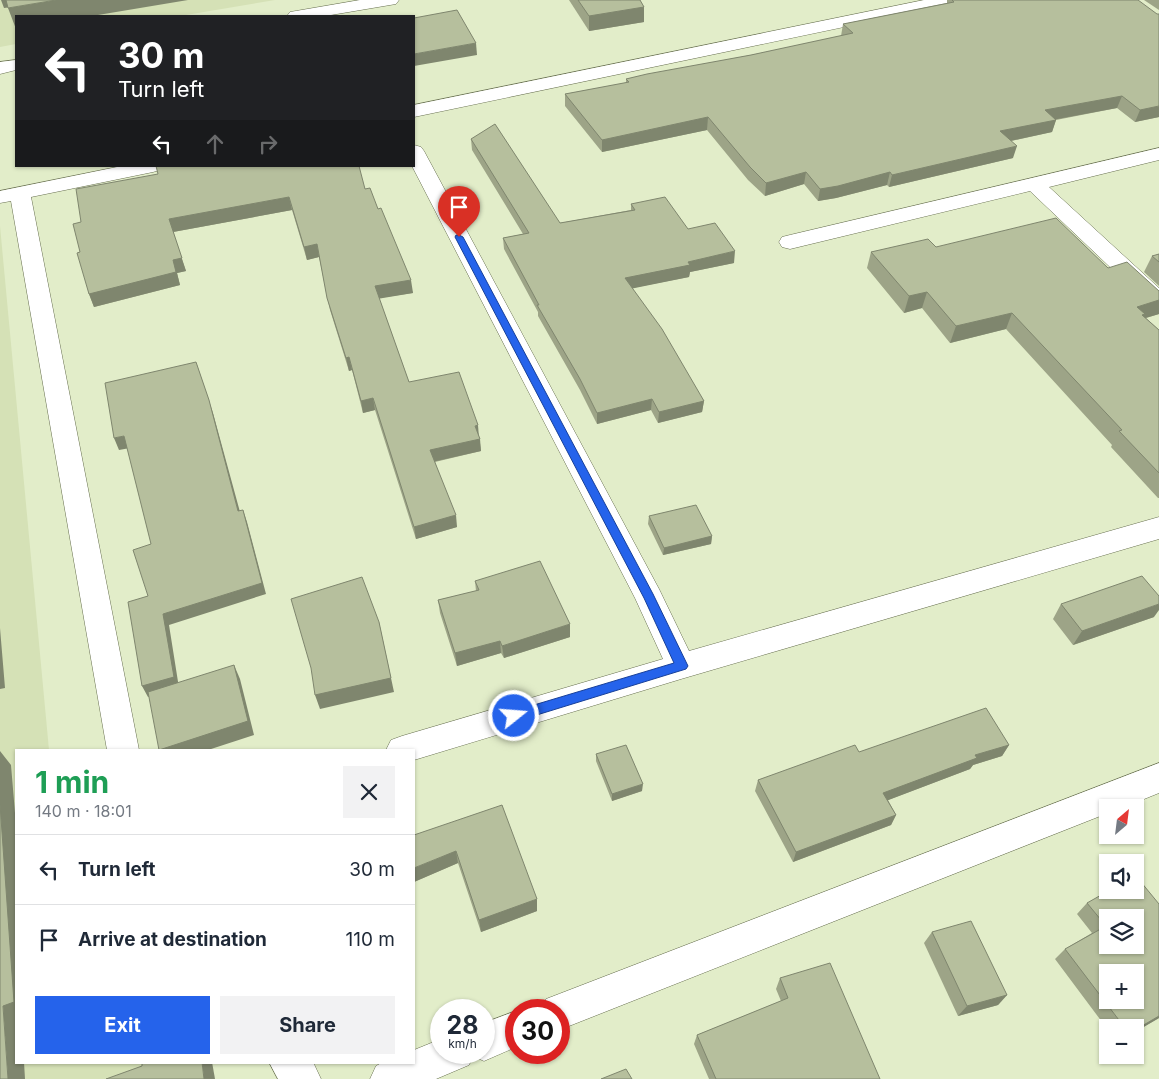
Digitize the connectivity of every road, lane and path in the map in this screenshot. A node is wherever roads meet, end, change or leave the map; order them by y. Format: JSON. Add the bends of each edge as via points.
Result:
{"nodes":[{"id":1,"x":390,"y":0,"type":"edge"},
{"id":2,"x":949,"y":0,"type":"edge"},
{"id":3,"x":302,"y":15,"type":"edge"},
{"id":4,"x":15,"y":65,"type":"edge"},
{"id":5,"x":0,"y":68,"type":"edge"},
{"id":6,"x":415,"y":111,"type":"edge"},
{"id":7,"x":415,"y":154,"type":"edge"},
{"id":8,"x":1159,"y":154,"type":"edge"},
{"id":9,"x":148,"y":167,"type":"edge"},
{"id":10,"x":1034,"y":184,"type":"junction"},
{"id":11,"x":10,"y":196,"type":"edge"},
{"id":12,"x":790,"y":242,"type":"dead end"},
{"id":13,"x":1159,"y":302,"type":"edge"},
{"id":14,"x":1159,"y":528,"type":"edge"},
{"id":15,"x":681,"y":666,"type":"junction"},
{"id":16,"x":123,"y":749,"type":"edge"},
{"id":17,"x":405,"y":749,"type":"edge"},
{"id":18,"x":1159,"y":778,"type":"edge"},
{"id":19,"x":570,"y":1008,"type":"edge"},
{"id":20,"x":430,"y":1062,"type":"edge"},
{"id":21,"x":290,"y":1064,"type":"edge"},
{"id":22,"x":302,"y":1079,"type":"edge"},
{"id":23,"x":389,"y":1079,"type":"edge"}],
"edges":[{"from":1,"to":3,"type":"street"},
{"from":2,"to":6,"type":"street"},
{"from":4,"to":5,"type":"street"},
{"from":7,"to":15,"type":"street","via":[[649,597]]},
{"from":8,"to":10,"type":"street"},
{"from":9,"to":11,"type":"street"},
{"from":10,"to":12,"type":"street"},
{"from":10,"to":13,"type":"street"},
{"from":11,"to":16,"type":"street"},
{"from":14,"to":15,"type":"street"},
{"from":15,"to":17,"type":"street"},
{"from":18,"to":19,"type":"street"},
{"from":20,"to":23,"type":"street"},
{"from":21,"to":22,"type":"street"}]}
